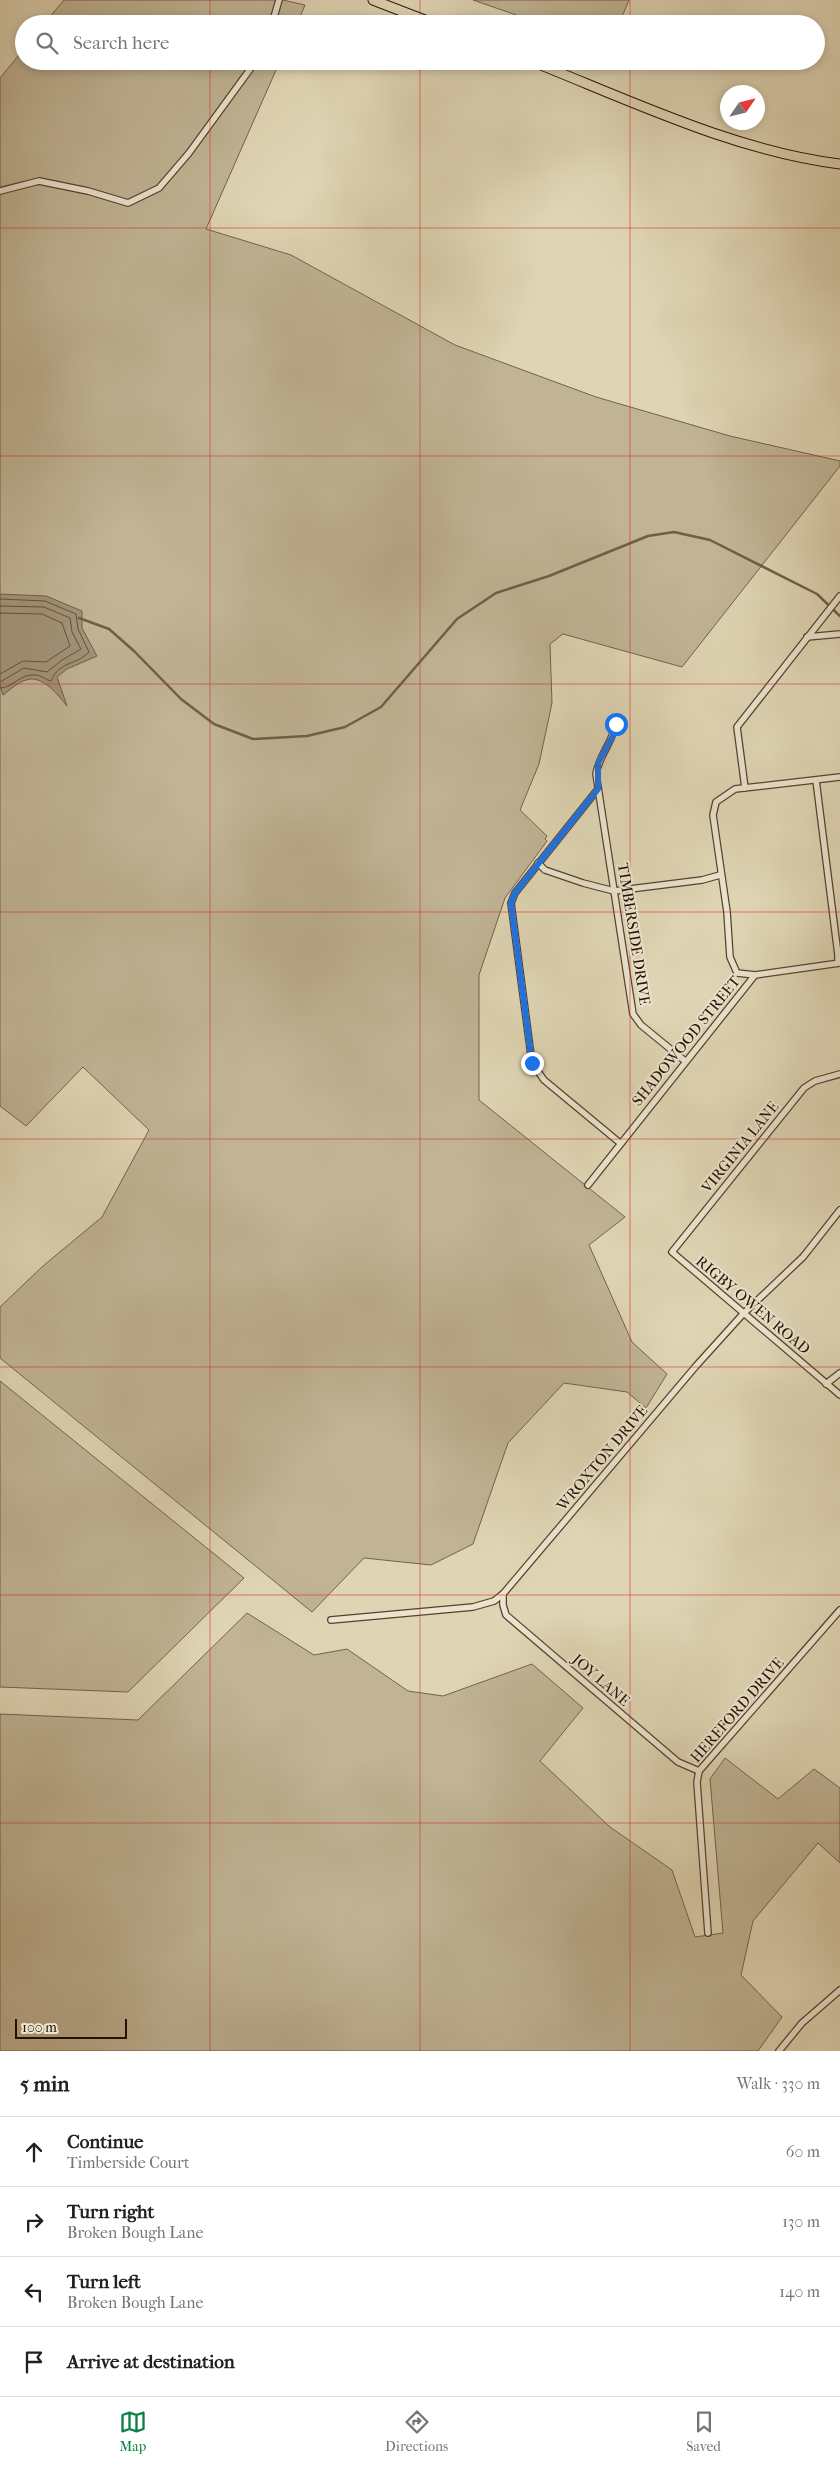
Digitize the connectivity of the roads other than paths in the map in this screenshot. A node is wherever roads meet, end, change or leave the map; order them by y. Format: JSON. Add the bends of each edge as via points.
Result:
{"nodes":[{"id":1,"x":279,"y":0,"type":"edge"},
{"id":2,"x":373,"y":0,"type":"edge"},
{"id":3,"x":275,"y":15,"type":"edge"},
{"id":4,"x":412,"y":15,"type":"edge"},
{"id":5,"x":249,"y":70,"type":"edge"},
{"id":6,"x":553,"y":70,"type":"edge"},
{"id":7,"x":840,"y":164,"type":"edge"},
{"id":8,"x":0,"y":191,"type":"edge"},
{"id":9,"x":840,"y":596,"type":"edge"},
{"id":10,"x":840,"y":634,"type":"edge"},
{"id":11,"x":807,"y":637,"type":"junction"},
{"id":12,"x":616,"y":724,"type":"dead end"},
{"id":13,"x":840,"y":777,"type":"edge"},
{"id":14,"x":816,"y":780,"type":"junction"},
{"id":15,"x":745,"y":788,"type":"junction"},
{"id":16,"x":598,"y":789,"type":"junction"},
{"id":17,"x":538,"y":863,"type":"junction"},
{"id":18,"x":720,"y":875,"type":"junction"},
{"id":19,"x":614,"y":891,"type":"junction"},
{"id":20,"x":839,"y":963,"type":"edge"},
{"id":21,"x":755,"y":975,"type":"junction"},
{"id":22,"x":685,"y":1062,"type":"junction"},
{"id":23,"x":840,"y":1074,"type":"edge"},
{"id":24,"x":620,"y":1143,"type":"junction"},
{"id":25,"x":588,"y":1186,"type":"dead end"},
{"id":26,"x":840,"y":1210,"type":"edge"},
{"id":27,"x":672,"y":1252,"type":"joint"},
{"id":28,"x":743,"y":1314,"type":"junction"},
{"id":29,"x":840,"y":1373,"type":"edge"},
{"id":30,"x":826,"y":1384,"type":"junction"},
{"id":31,"x":840,"y":1395,"type":"edge"},
{"id":32,"x":503,"y":1594,"type":"junction"},
{"id":33,"x":840,"y":1610,"type":"edge"},
{"id":34,"x":330,"y":1620,"type":"dead end"},
{"id":35,"x":699,"y":1771,"type":"junction"},
{"id":36,"x":708,"y":1933,"type":"dead end"},
{"id":37,"x":840,"y":1990,"type":"edge"},
{"id":38,"x":779,"y":2051,"type":"edge"}],
"edges":[{"from":1,"to":3,"type":"street"},
{"from":2,"to":4,"type":"main road"},
{"from":5,"to":8,"type":"street","via":[[189,153],[159,188],[128,203],[39,181]]},
{"from":6,"to":7,"type":"main road","via":[[731,139]]},
{"from":9,"to":11,"type":"street"},
{"from":10,"to":11,"type":"street"},
{"from":11,"to":15,"type":"street","via":[[737,727]]},
{"from":12,"to":16,"type":"street","name":"TIMBERSIDE DRIVE","via":[[598,763]]},
{"from":13,"to":14,"type":"street"},
{"from":14,"to":15,"type":"street"},
{"from":14,"to":20,"type":"street"},
{"from":15,"to":18,"type":"street","via":[[735,789],[716,802],[713,815]]},
{"from":16,"to":17,"type":"street"},
{"from":16,"to":19,"type":"street","name":"TIMBERSIDE DRIVE"},
{"from":17,"to":19,"type":"street","via":[[545,870]]},
{"from":17,"to":24,"type":"street","via":[[511,903],[532,1063],[544,1080]]},
{"from":18,"to":19,"type":"street"},
{"from":18,"to":21,"type":"street","via":[[732,966],[737,973]]},
{"from":19,"to":22,"type":"street","name":"TIMBERSIDE DRIVE","via":[[634,1014],[641,1025]]},
{"from":20,"to":21,"type":"street","name":"SHADOWOOD STREET"},
{"from":21,"to":22,"type":"street","name":"SHADOWOOD STREET"},
{"from":22,"to":24,"type":"street","name":"SHADOWOOD STREET"},
{"from":23,"to":27,"type":"street","name":"VIRGINIA LANE","via":[[815,1081],[800,1093]]},
{"from":24,"to":25,"type":"street","name":"SHADOWOOD STREET"},
{"from":26,"to":28,"type":"street","name":"WROXTON DRIVE","via":[[803,1257]]},
{"from":27,"to":28,"type":"street","name":"RIGBY OWEN ROAD"},
{"from":28,"to":30,"type":"street","name":"RIGBY OWEN ROAD"},
{"from":28,"to":32,"type":"street","name":"WROXTON DRIVE"},
{"from":29,"to":30,"type":"street"},
{"from":30,"to":31,"type":"street","name":"RIGBY OWEN ROAD"},
{"from":32,"to":34,"type":"street","name":"WROXTON DRIVE","via":[[494,1601],[473,1607]]},
{"from":32,"to":35,"type":"street","name":"JOY LANE","via":[[502,1605],[506,1615],[678,1762]]},
{"from":33,"to":35,"type":"street","name":"HEREFORD DRIVE"},
{"from":35,"to":36,"type":"street","name":"HEREFORD DRIVE","via":[[697,1782]]},
{"from":37,"to":38,"type":"street","via":[[802,2023]]}]}
